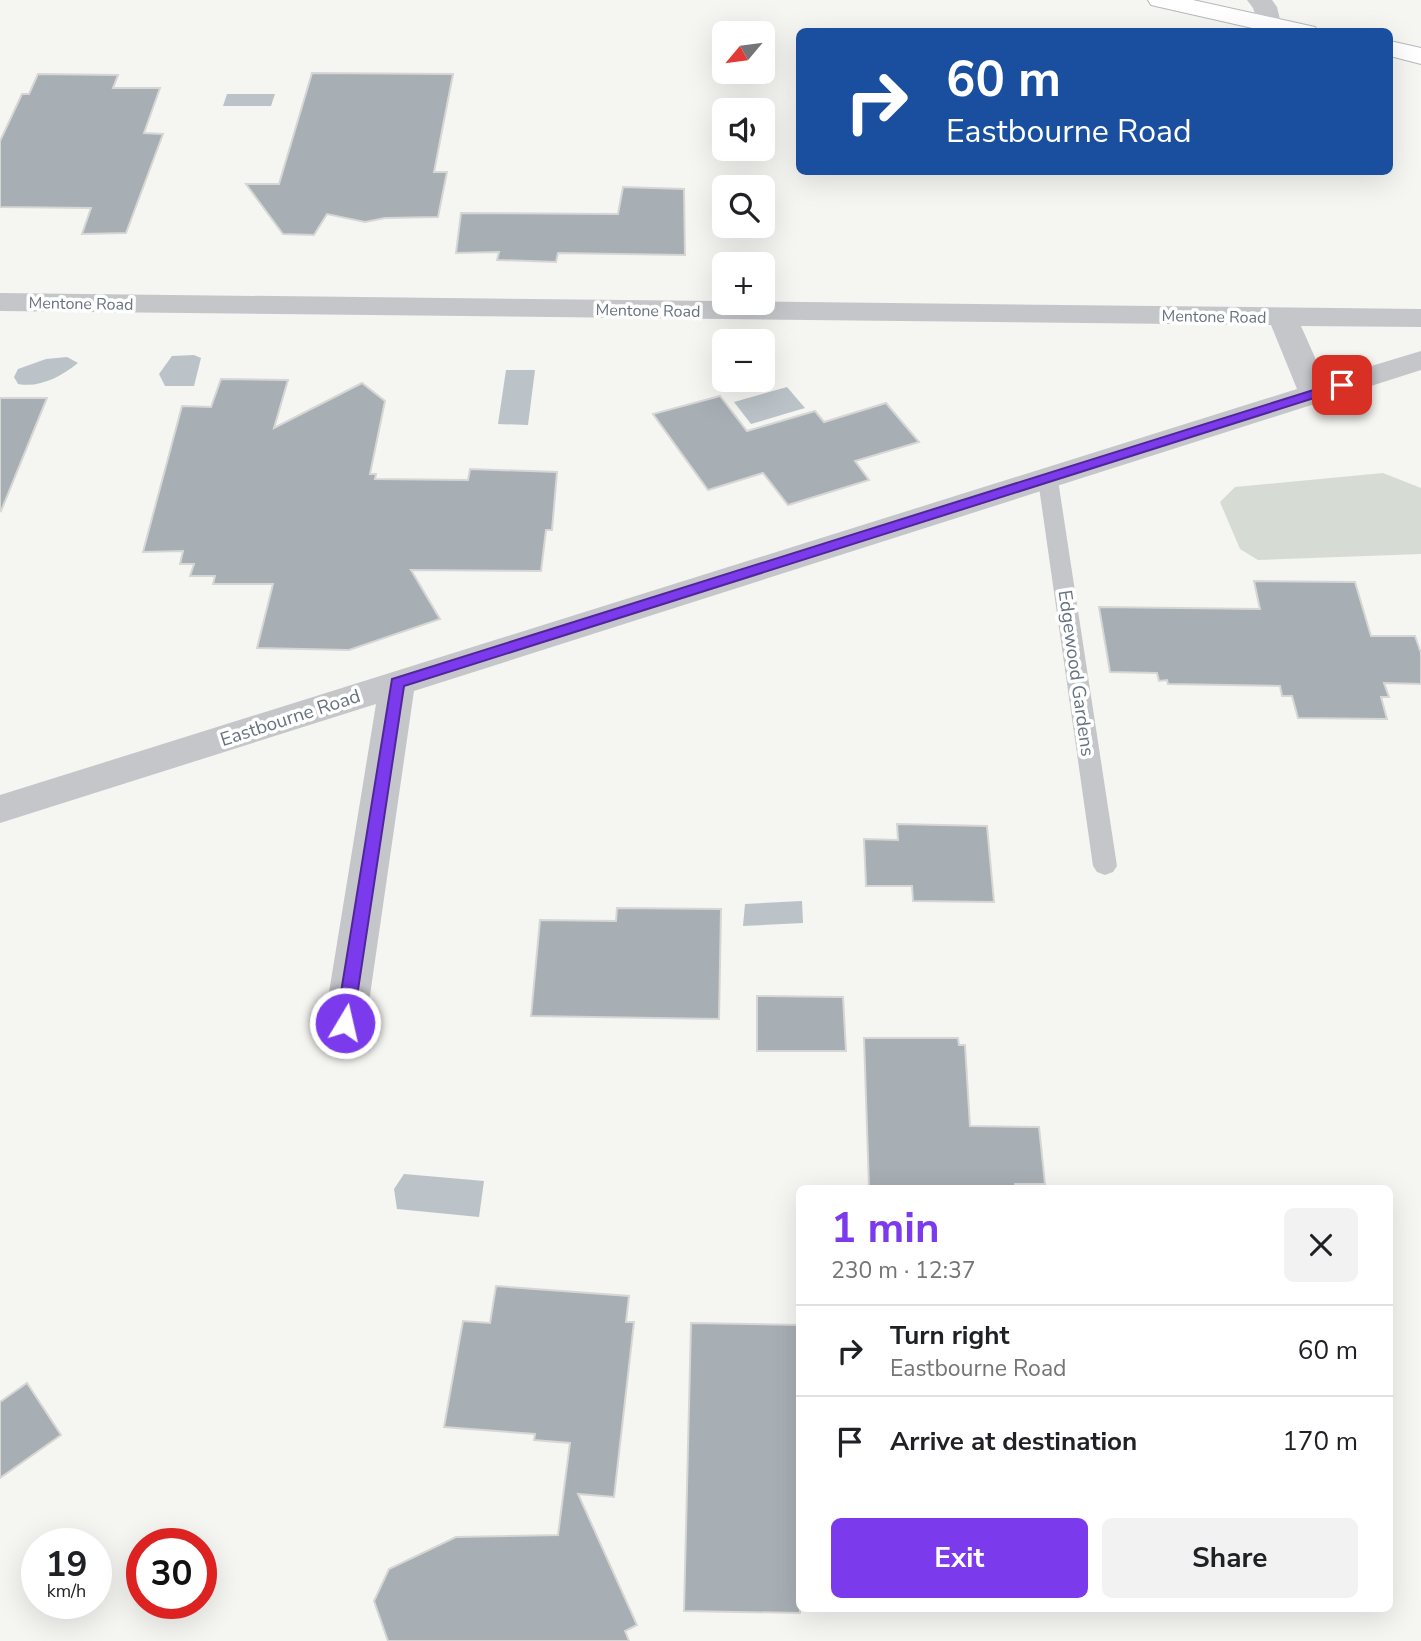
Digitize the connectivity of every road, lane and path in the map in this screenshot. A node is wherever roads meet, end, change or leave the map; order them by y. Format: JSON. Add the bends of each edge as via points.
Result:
{"nodes":[{"id":1,"x":1160,"y":0,"type":"edge"},
{"id":2,"x":1259,"y":0,"type":"edge"},
{"id":3,"x":1269,"y":24,"type":"junction"},
{"id":4,"x":1288,"y":28,"type":"edge"},
{"id":5,"x":1393,"y":50,"type":"edge"},
{"id":6,"x":1421,"y":56,"type":"edge"},
{"id":7,"x":0,"y":302,"type":"edge"},
{"id":8,"x":1282,"y":317,"type":"junction"},
{"id":9,"x":1421,"y":318,"type":"edge"},
{"id":10,"x":1421,"y":360,"type":"edge"},
{"id":11,"x":1315,"y":394,"type":"junction"},
{"id":12,"x":1048,"y":480,"type":"junction"},
{"id":13,"x":397,"y":683,"type":"junction"},
{"id":14,"x":0,"y":809,"type":"edge"},
{"id":15,"x":1105,"y":866,"type":"dead end"},
{"id":16,"x":345,"y":1023,"type":"dead end"}],
"edges":[{"from":1,"to":3,"type":"street"},
{"from":2,"to":3,"type":"street"},
{"from":3,"to":4,"type":"street"},
{"from":5,"to":6,"type":"street"},
{"from":7,"to":8,"type":"street","name":"Mentone Road"},
{"from":8,"to":9,"type":"street","name":"Mentone Road"},
{"from":8,"to":11,"type":"street"},
{"from":10,"to":11,"type":"street","name":"Eastbourne Road"},
{"from":11,"to":12,"type":"street","name":"Eastbourne Road"},
{"from":12,"to":13,"type":"street","name":"Eastbourne Road"},
{"from":12,"to":15,"type":"lane","name":"Edgewood Gardens"},
{"from":13,"to":14,"type":"street","name":"Eastbourne Road"},
{"from":13,"to":16,"type":"street"}]}
